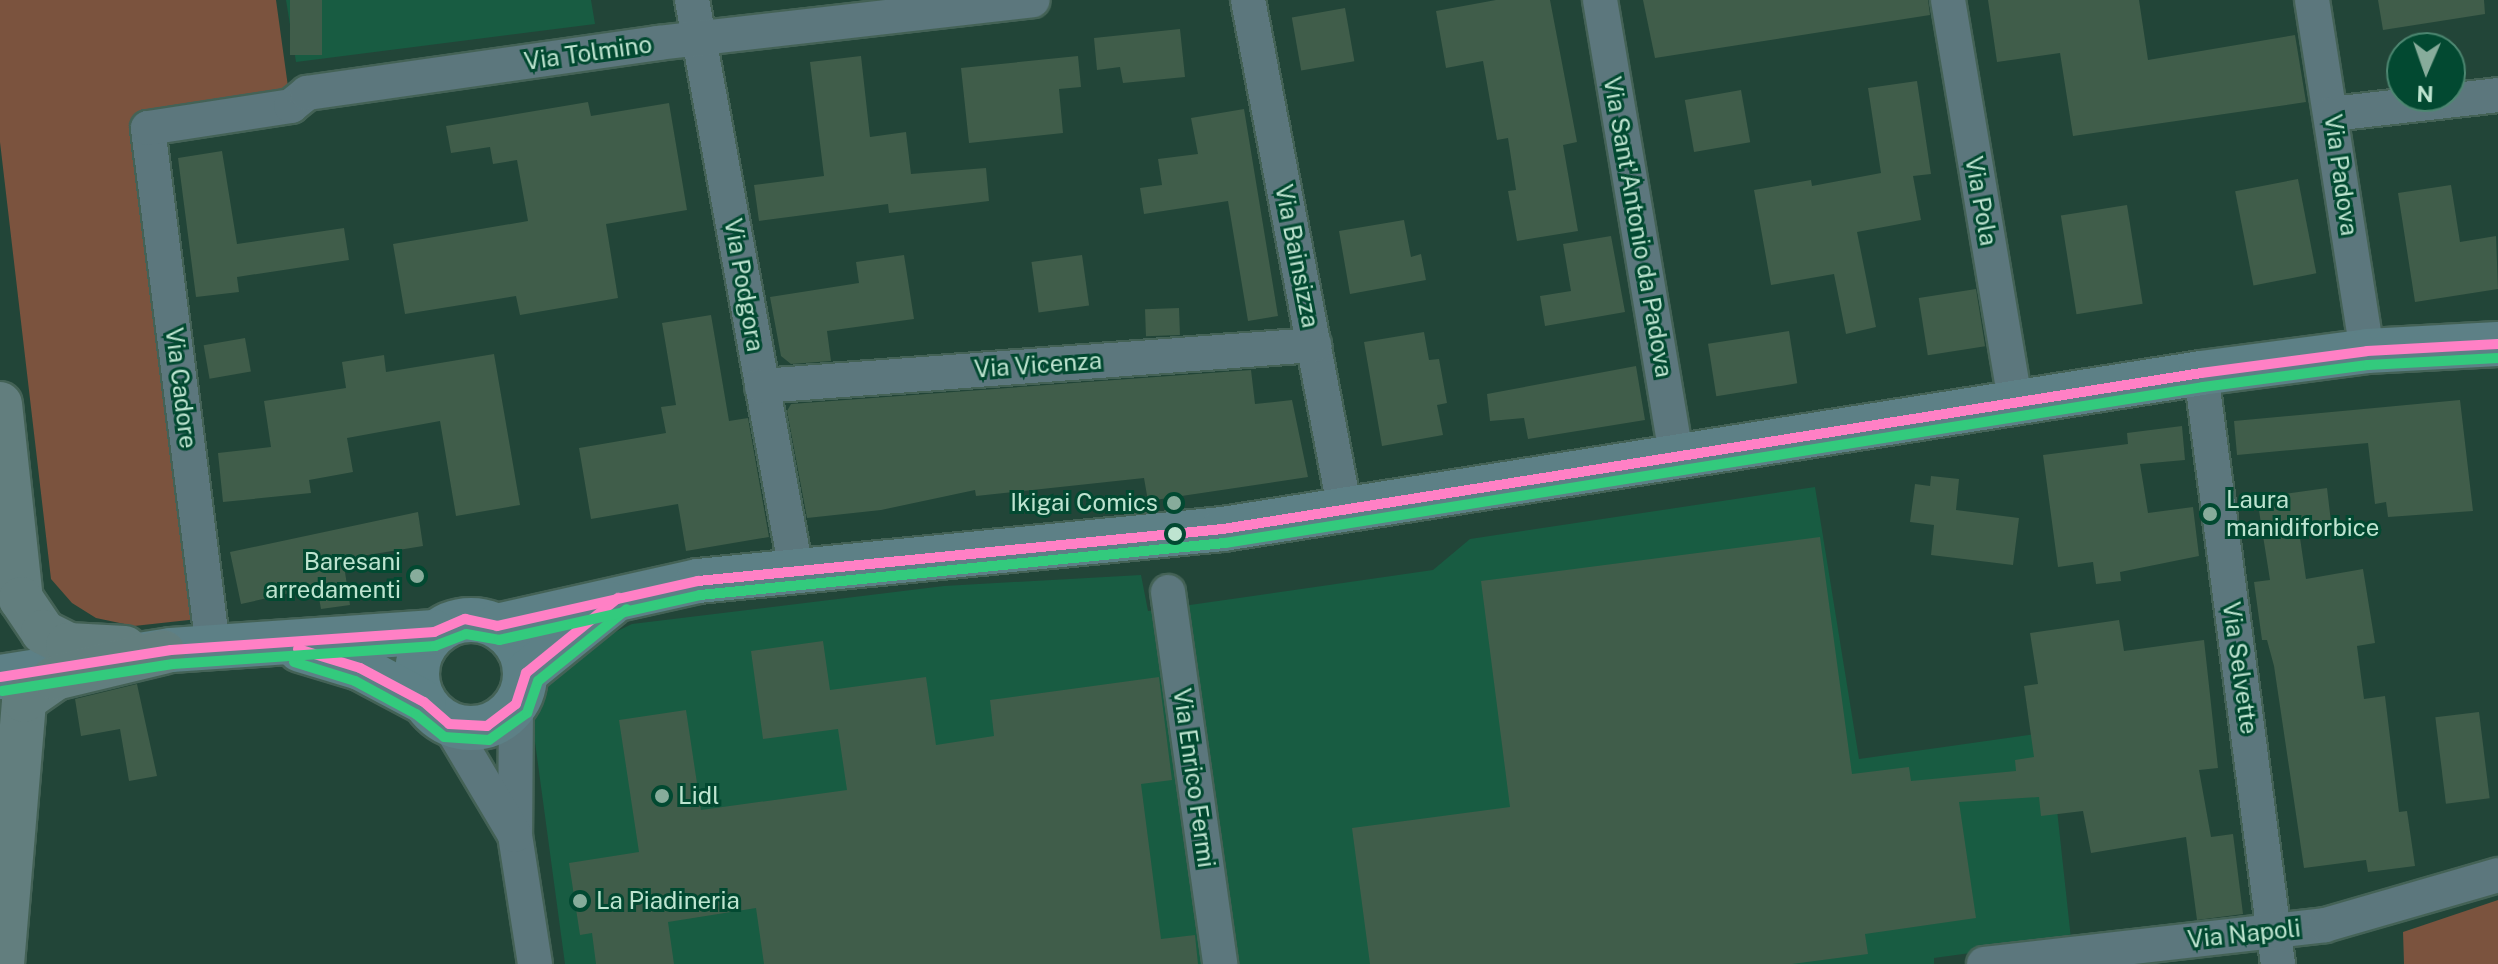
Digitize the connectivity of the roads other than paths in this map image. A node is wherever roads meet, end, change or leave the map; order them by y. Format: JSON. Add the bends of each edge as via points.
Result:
{"nodes":[{"id":1,"x":692,"y":0,"type":"edge"},
{"id":2,"x":1033,"y":0,"type":"edge"},
{"id":3,"x":1248,"y":0,"type":"edge"},
{"id":4,"x":1600,"y":0,"type":"edge"},
{"id":5,"x":1948,"y":0,"type":"edge"},
{"id":6,"x":2312,"y":0,"type":"edge"},
{"id":7,"x":698,"y":38,"type":"junction"},
{"id":8,"x":2498,"y":95,"type":"edge"},
{"id":9,"x":2332,"y":114,"type":"junction"},
{"id":10,"x":148,"y":128,"type":"joint"},
{"id":11,"x":2498,"y":344,"type":"edge"},
{"id":12,"x":1314,"y":345,"type":"junction"},
{"id":13,"x":2367,"y":351,"type":"junction"},
{"id":14,"x":2201,"y":373,"type":"junction"},
{"id":15,"x":762,"y":386,"type":"junction"},
{"id":16,"x":2015,"y":402,"type":"junction"},
{"id":17,"x":0,"y":404,"type":"edge"},
{"id":18,"x":1676,"y":454,"type":"junction"},
{"id":19,"x":1345,"y":511,"type":"junction"},
{"id":20,"x":796,"y":570,"type":"junction"},
{"id":21,"x":1168,"y":592,"type":"dead end"},
{"id":22,"x":618,"y":598,"type":"junction"},
{"id":23,"x":497,"y":626,"type":"junction"},
{"id":24,"x":434,"y":632,"type":"junction"},
{"id":25,"x":287,"y":646,"type":"junction"},
{"id":26,"x":182,"y":650,"type":"junction"},
{"id":27,"x":0,"y":677,"type":"edge"},
{"id":28,"x":521,"y":688,"type":"junction"},
{"id":29,"x":436,"y":713,"type":"junction"},
{"id":30,"x":515,"y":835,"type":"junction"},
{"id":31,"x":2498,"y":875,"type":"edge"},
{"id":32,"x":2277,"y":947,"type":"edge"},
{"id":33,"x":2,"y":964,"type":"edge"},
{"id":34,"x":535,"y":964,"type":"edge"},
{"id":35,"x":1220,"y":964,"type":"edge"},
{"id":36,"x":1984,"y":964,"type":"edge"}],
"edges":[{"from":1,"to":7,"type":"street","name":"Via Podgora"},
{"from":2,"to":7,"type":"street","name":"Via Tolmino"},
{"from":3,"to":12,"type":"street","name":"Via Bainsizza"},
{"from":4,"to":18,"type":"street","name":"Via Sant'Antonio da Padova"},
{"from":5,"to":16,"type":"street","name":"Via Pola"},
{"from":6,"to":9,"type":"street","name":"Via Padova"},
{"from":7,"to":10,"type":"street","name":"Via Tolmino","via":[[307,93],[291,106]]},
{"from":7,"to":15,"type":"street","name":"Via Podgora"},
{"from":8,"to":9,"type":"street"},
{"from":9,"to":13,"type":"street","name":"Via Padova"},
{"from":10,"to":26,"type":"street","name":"Via Cadore"},
{"from":11,"to":13,"type":"street"},
{"from":12,"to":15,"type":"street","name":"Via Vicenza"},
{"from":12,"to":19,"type":"street","name":"Via Bainsizza"},
{"from":13,"to":14,"type":"street"},
{"from":14,"to":16,"type":"street"},
{"from":14,"to":32,"type":"street","name":"Via Selvette"},
{"from":15,"to":20,"type":"street","name":"Via Podgora"},
{"from":16,"to":18,"type":"street"},
{"from":17,"to":26,"type":"highway","via":[[21,599],[43,632],[68,645]]},
{"from":18,"to":19,"type":"street"},
{"from":19,"to":20,"type":"street","via":[[1160,537]]},
{"from":20,"to":22,"type":"street","via":[[698,581]]},
{"from":21,"to":35,"type":"street","name":"Via Enrico Fermi"},
{"from":22,"to":23,"type":"street"},
{"from":22,"to":28,"type":"street"},
{"from":23,"to":24,"type":"street","via":[[465,619]]},
{"from":23,"to":28,"type":"street","via":[[522,654]]},
{"from":24,"to":25,"type":"street"},
{"from":24,"to":29,"type":"street","via":[[416,666]]},
{"from":25,"to":26,"type":"street"},
{"from":25,"to":29,"type":"street","via":[[360,668]]},
{"from":26,"to":27,"type":"street"},
{"from":26,"to":33,"type":"highway","via":[[55,678],[24,700]]},
{"from":28,"to":29,"type":"street","via":[[487,726]]},
{"from":28,"to":30,"type":"street"},
{"from":29,"to":30,"type":"street"},
{"from":30,"to":34,"type":"street"},
{"from":31,"to":32,"type":"street","name":"Via Napoli","via":[[2325,925]]},
{"from":32,"to":36,"type":"street","name":"Via Napoli"}]}
